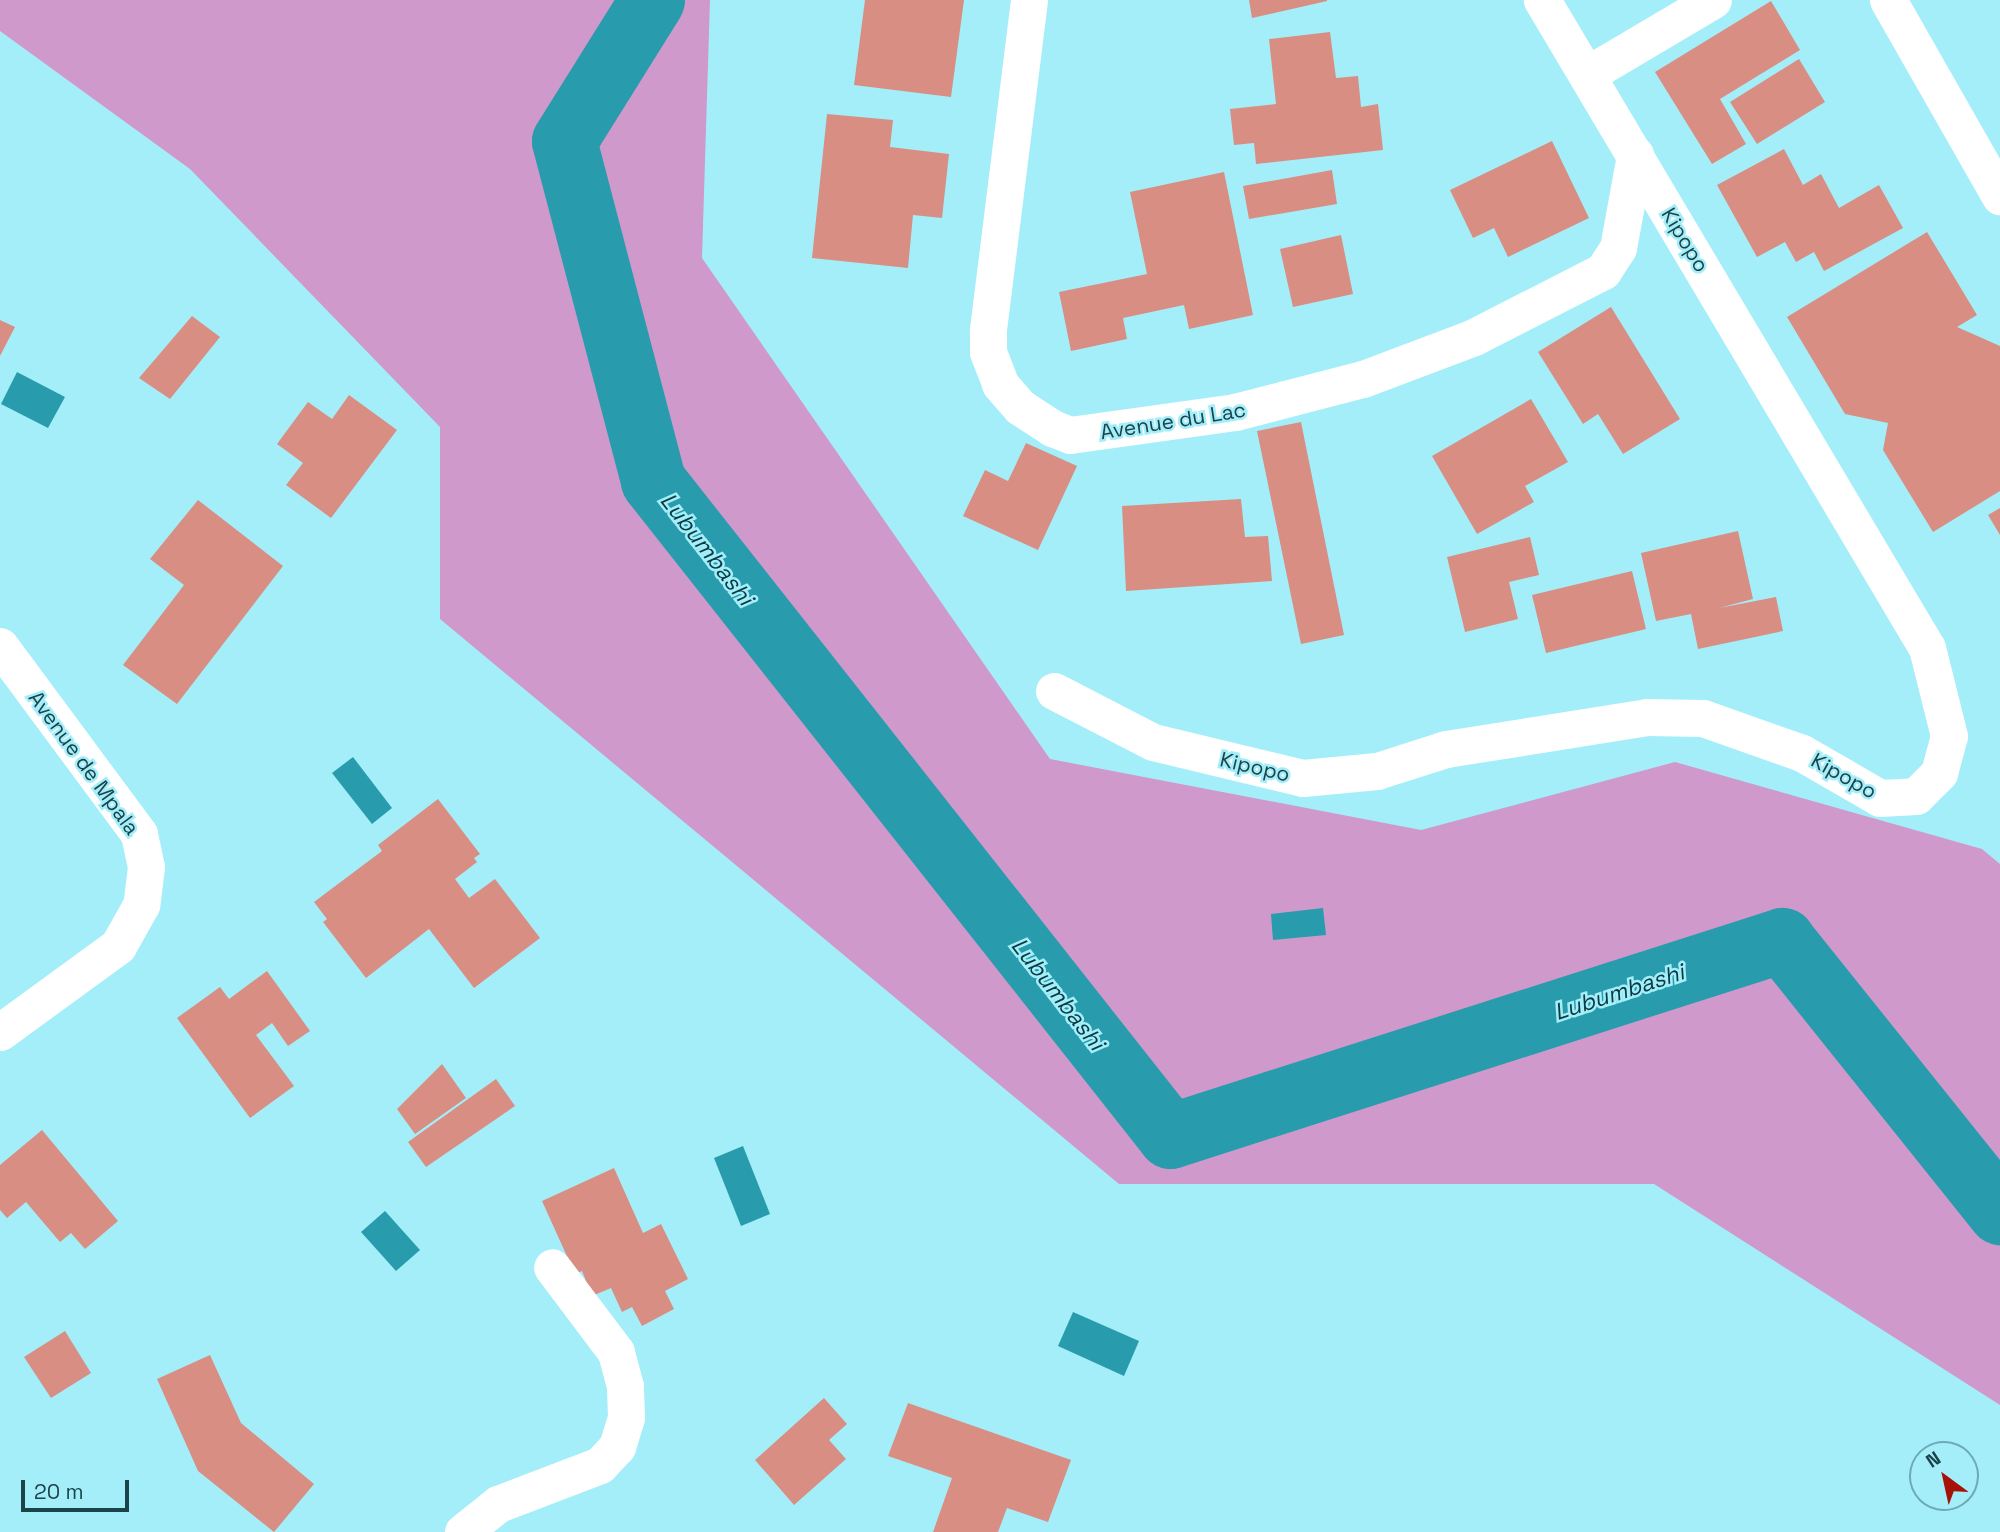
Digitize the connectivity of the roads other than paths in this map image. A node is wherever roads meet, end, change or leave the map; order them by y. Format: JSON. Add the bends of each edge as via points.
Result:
{"nodes":[{"id":1,"x":1029,"y":0,"type":"edge"},
{"id":2,"x":1542,"y":0,"type":"edge"},
{"id":3,"x":1713,"y":0,"type":"edge"},
{"id":4,"x":1888,"y":0,"type":"edge"},
{"id":5,"x":1588,"y":74,"type":"junction"},
{"id":6,"x":1635,"y":155,"type":"junction"},
{"id":7,"x":2000,"y":196,"type":"edge"},
{"id":8,"x":0,"y":646,"type":"edge"},
{"id":9,"x":1054,"y":691,"type":"dead end"},
{"id":10,"x":0,"y":1032,"type":"edge"},
{"id":11,"x":552,"y":1267,"type":"dead end"},
{"id":12,"x":463,"y":1532,"type":"edge"}],
"edges":[{"from":1,"to":6,"type":"street","name":"Avenue du Lac","via":[[988,352],[1000,384],[1020,407],[1070,435],[1235,412],[1363,379],[1474,337],[1603,271],[1618,248]]},
{"from":2,"to":5,"type":"street","name":"Kipopo"},
{"from":3,"to":5,"type":"street"},
{"from":4,"to":7,"type":"street"},
{"from":5,"to":6,"type":"street","name":"Kipopo"},
{"from":6,"to":9,"type":"street","name":"Kipopo","via":[[1927,648],[1949,736],[1939,773],[1916,796],[1880,798],[1802,753],[1703,718],[1647,717],[1446,749],[1377,771],[1303,778],[1153,743]]},
{"from":8,"to":10,"type":"street","name":"Avenue de Mpala","via":[[139,834],[146,867],[142,905],[118,946]]},
{"from":11,"to":12,"type":"street","via":[[616,1352],[625,1387],[626,1417],[617,1447],[600,1465],[498,1504]]}]}
